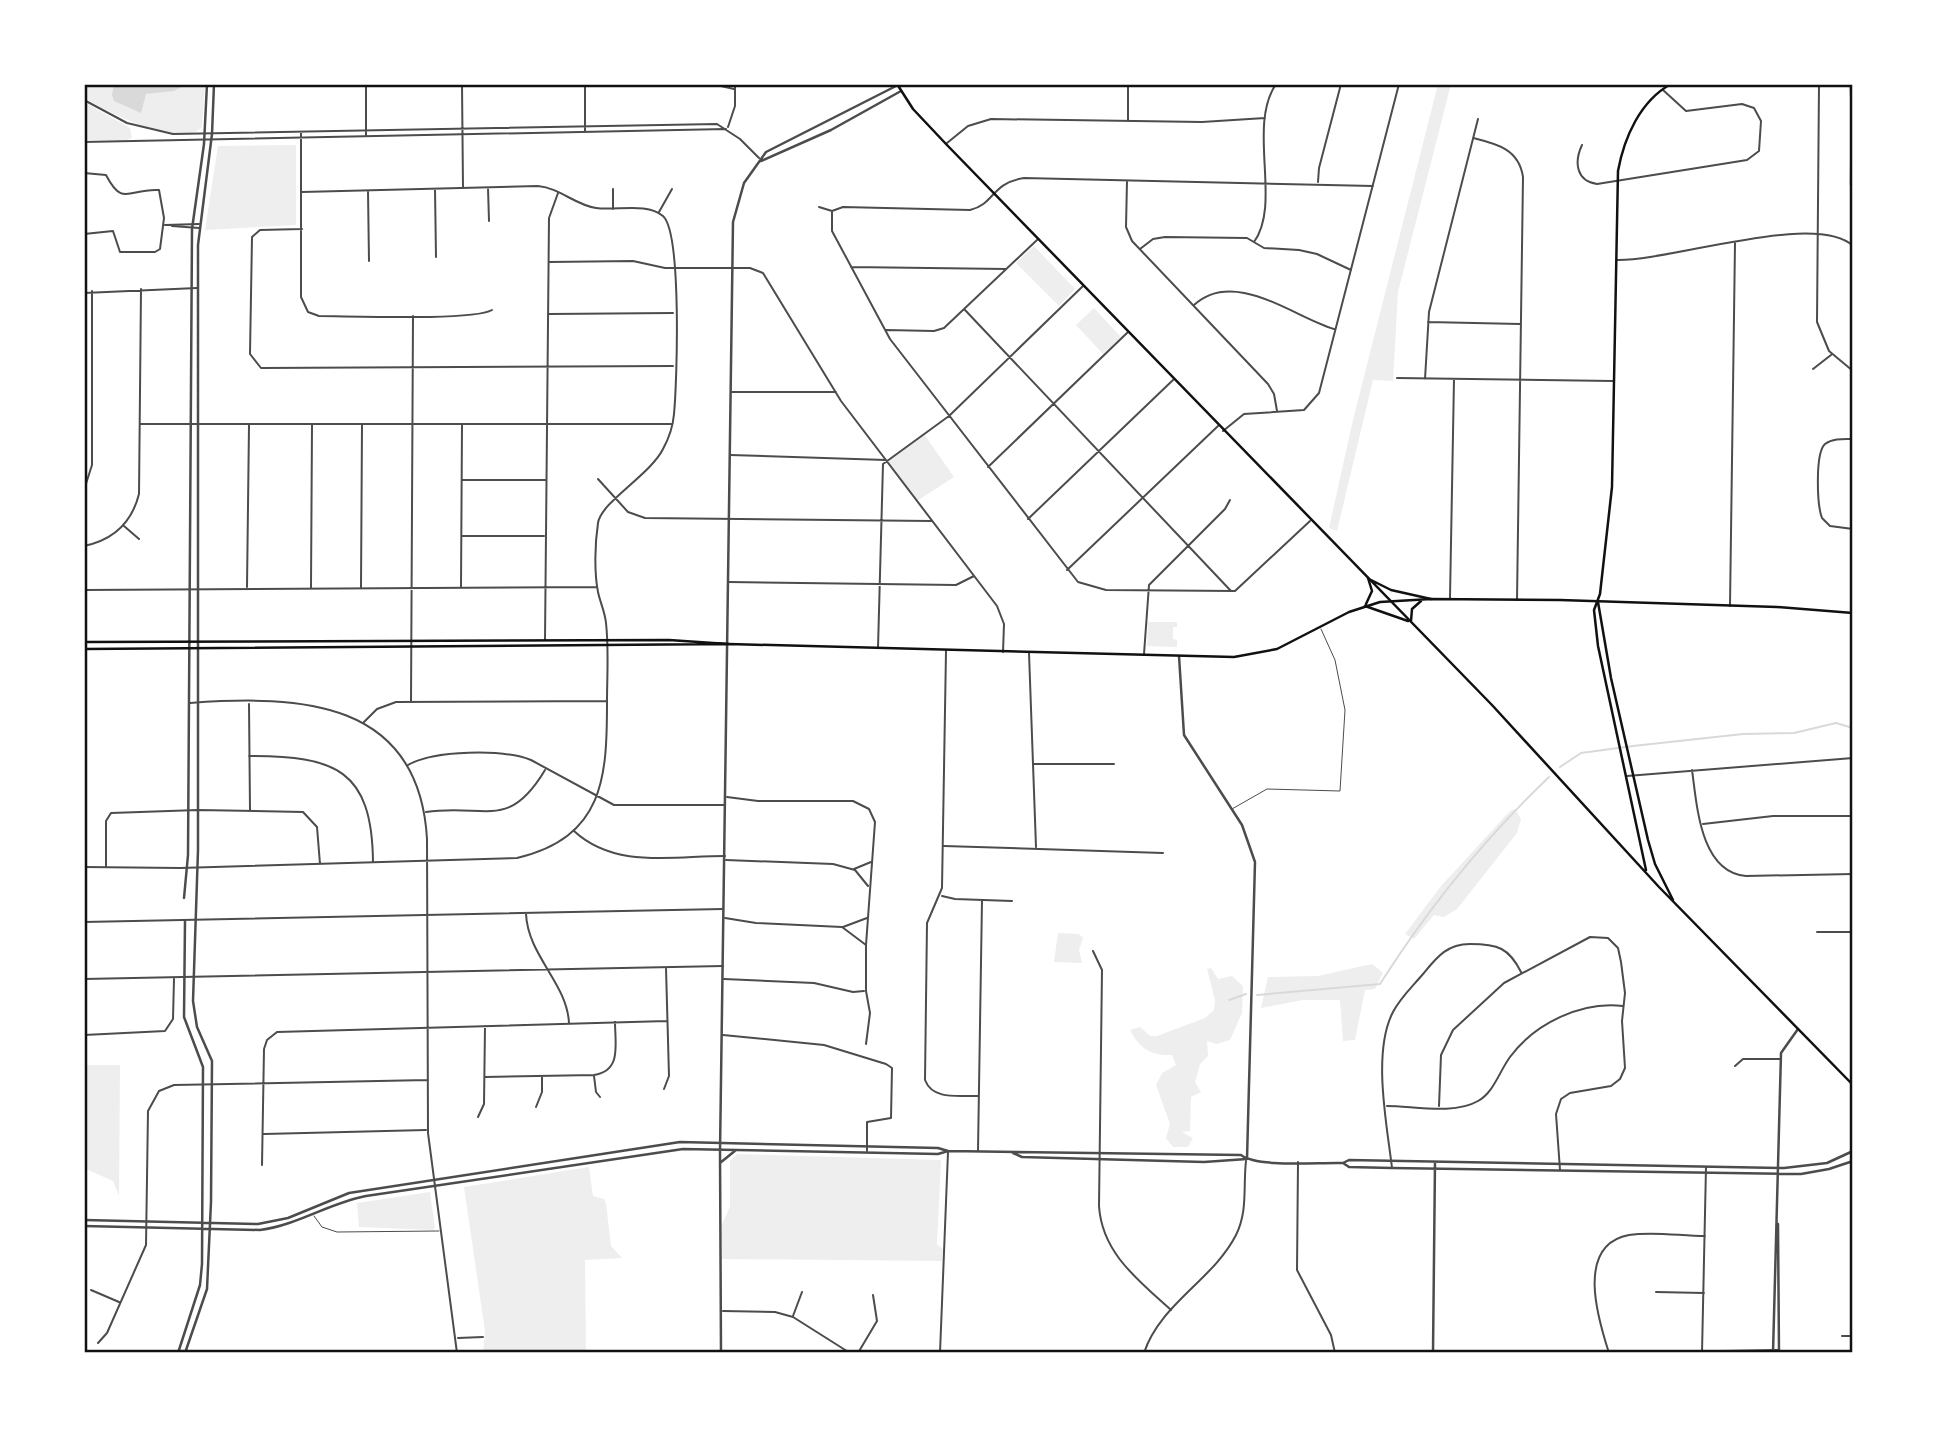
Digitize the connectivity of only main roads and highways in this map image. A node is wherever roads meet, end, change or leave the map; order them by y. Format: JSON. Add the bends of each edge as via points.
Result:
{"nodes":[{"id":1,"x":1664,"y":84,"type":"edge"},
{"id":2,"x":1671,"y":84,"type":"edge"},
{"id":3,"x":897,"y":85,"type":"edge"},
{"id":4,"x":1661,"y":89,"type":"junction"},
{"id":5,"x":1368,"y":578,"type":"junction"},
{"id":6,"x":1431,"y":599,"type":"junction"},
{"id":7,"x":1423,"y":600,"type":"junction"},
{"id":8,"x":1391,"y":601,"type":"junction"},
{"id":9,"x":1598,"y":602,"type":"junction"},
{"id":10,"x":1365,"y":606,"type":"junction"},
{"id":11,"x":1853,"y":613,"type":"edge"},
{"id":12,"x":1411,"y":621,"type":"junction"},
{"id":13,"x":84,"y":642,"type":"edge"},
{"id":14,"x":729,"y":644,"type":"junction"},
{"id":15,"x":84,"y":649,"type":"edge"},
{"id":16,"x":1639,"y":801,"type":"junction"},
{"id":17,"x":1631,"y":803,"type":"junction"},
{"id":18,"x":1651,"y":853,"type":"junction"},
{"id":19,"x":1643,"y":855,"type":"junction"},
{"id":20,"x":1646,"y":873,"type":"junction"},
{"id":21,"x":1675,"y":903,"type":"junction"},
{"id":22,"x":1853,"y":1085,"type":"edge"}],
"edges":[{"from":1,"to":4,"type":"main road"},
{"from":2,"to":4,"type":"main road"},
{"from":3,"to":5,"type":"main road","via":[[946,144]]},
{"from":4,"to":9,"type":"main road","via":[[1627,138],[1617,182],[1610,515]]},
{"from":5,"to":6,"type":"main road","via":[[1391,590]]},
{"from":5,"to":8,"type":"main road"},
{"from":5,"to":10,"type":"main road","via":[[1372,591]]},
{"from":6,"to":7,"type":"main road"},
{"from":6,"to":9,"type":"main road"},
{"from":7,"to":8,"type":"main road"},
{"from":7,"to":12,"type":"main road","via":[[1412,609]]},
{"from":8,"to":10,"type":"main road"},
{"from":8,"to":12,"type":"main road"},
{"from":9,"to":11,"type":"main road"},
{"from":9,"to":16,"type":"main road"},
{"from":9,"to":17,"type":"main road","via":[[1594,610],[1597,642]]},
{"from":10,"to":12,"type":"main road"},
{"from":10,"to":14,"type":"main road","via":[[1261,653],[1234,657]]},
{"from":12,"to":20,"type":"main road"},
{"from":13,"to":14,"type":"main road","via":[[718,640]]},
{"from":14,"to":15,"type":"main road"},
{"from":16,"to":17,"type":"main road"},
{"from":16,"to":18,"type":"main road"},
{"from":17,"to":19,"type":"main road"},
{"from":18,"to":19,"type":"main road"},
{"from":18,"to":21,"type":"main road"},
{"from":19,"to":20,"type":"main road"},
{"from":20,"to":21,"type":"main road"},
{"from":21,"to":22,"type":"main road"}]}
